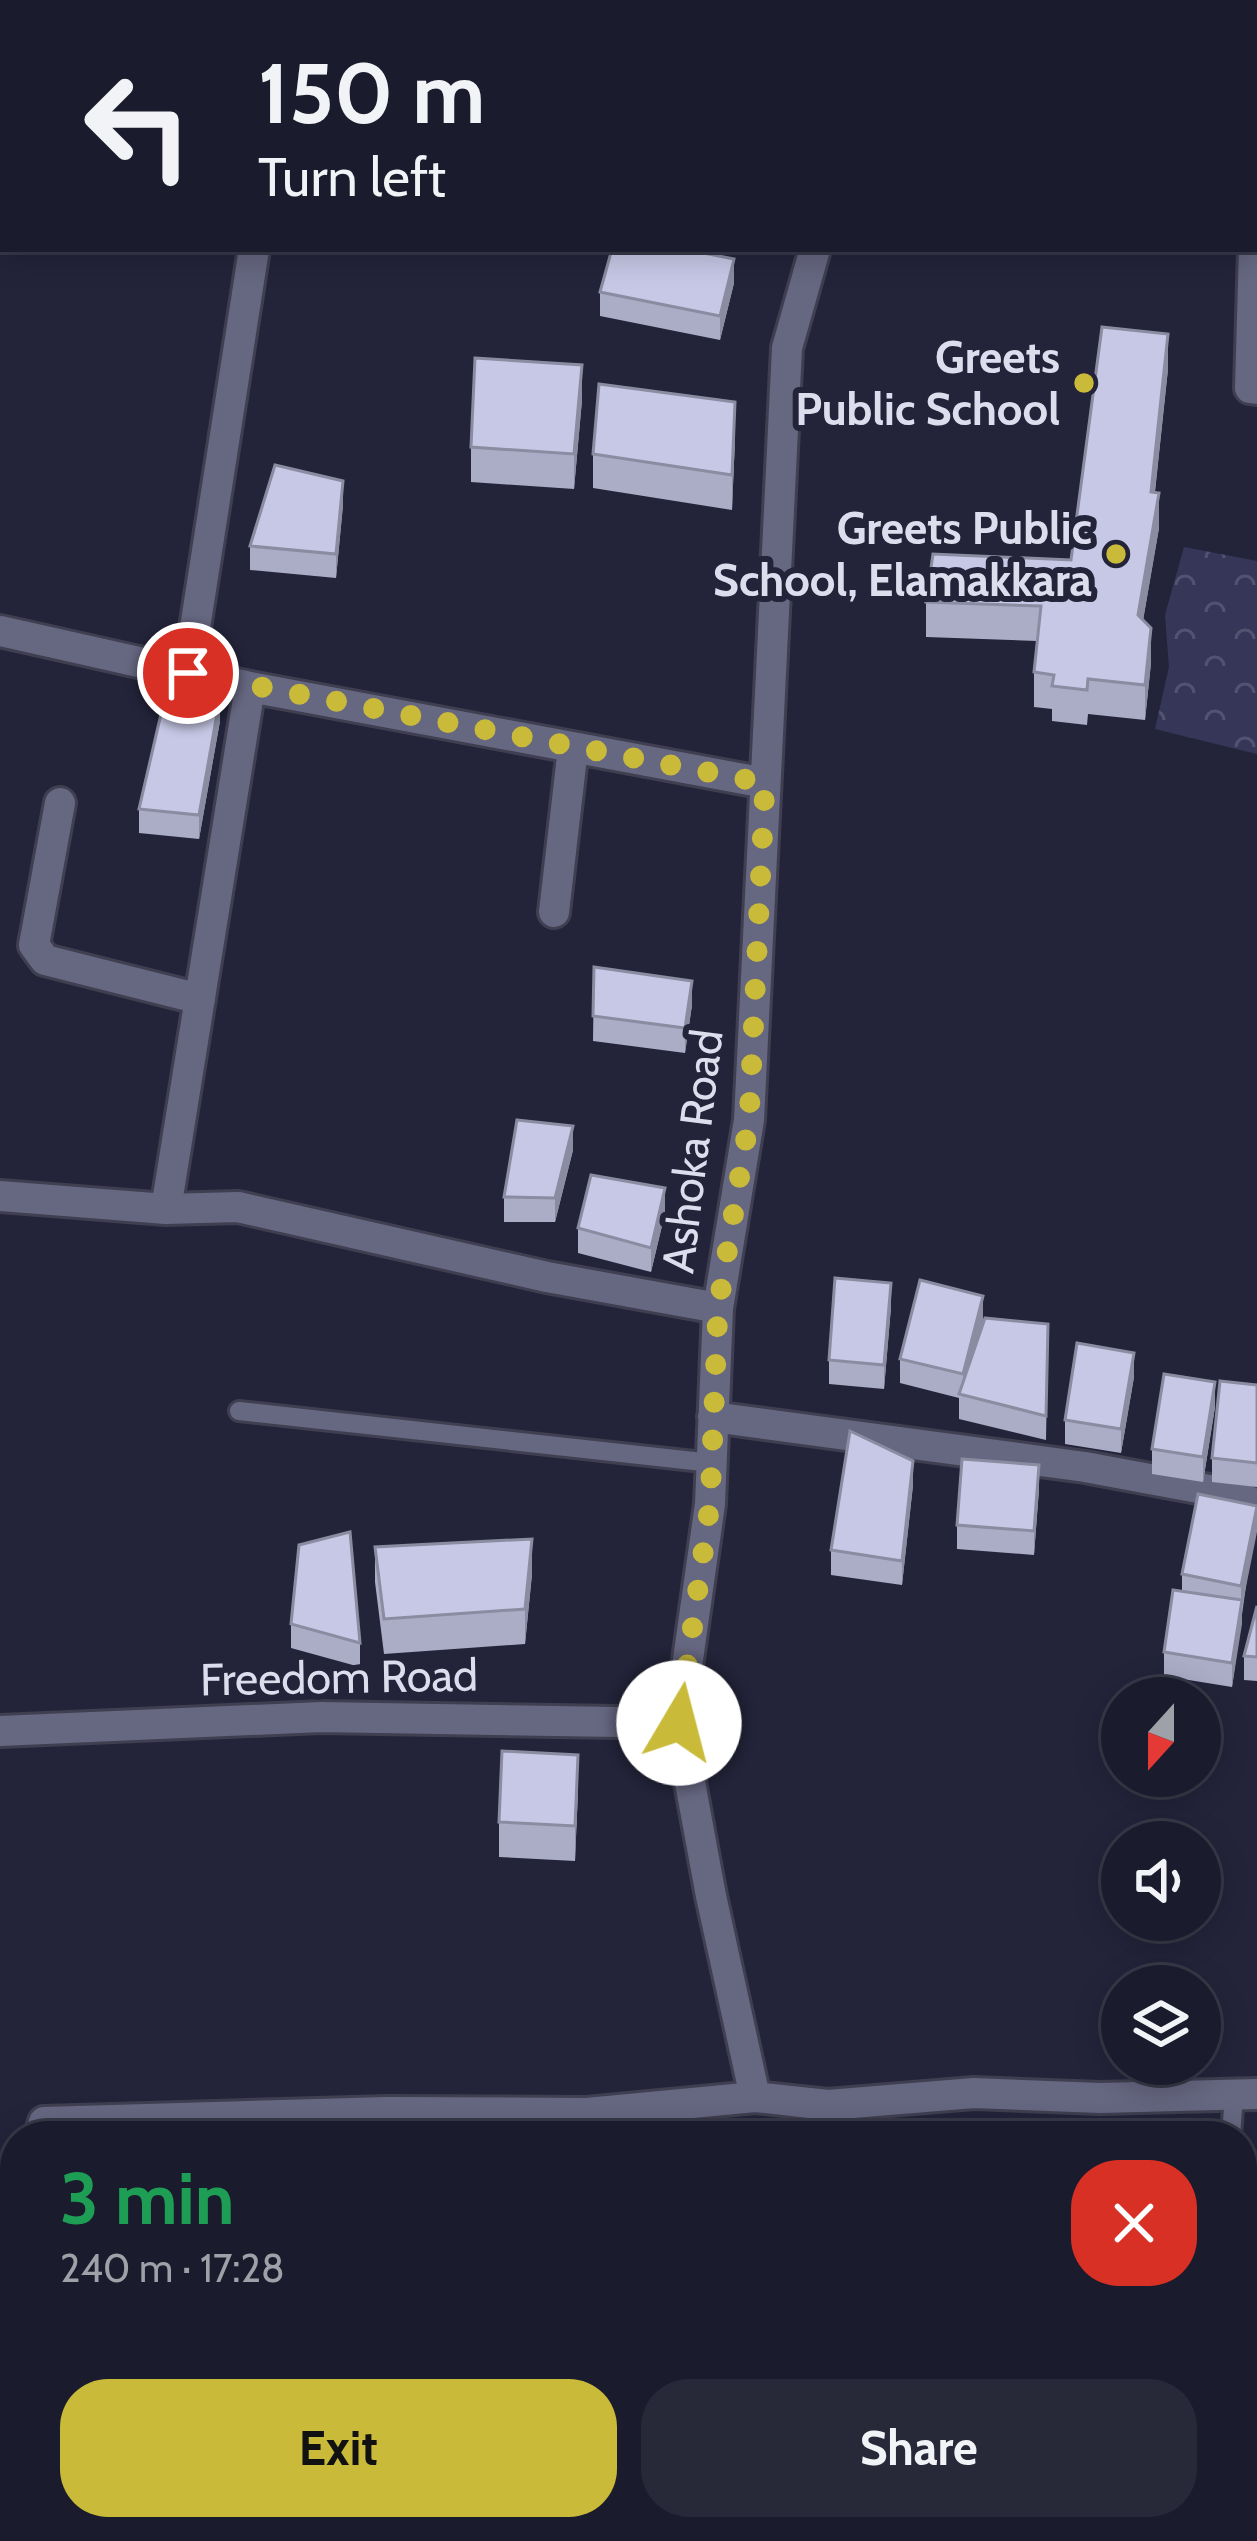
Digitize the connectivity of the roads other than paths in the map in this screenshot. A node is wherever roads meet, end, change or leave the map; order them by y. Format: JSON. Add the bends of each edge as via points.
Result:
{"nodes":[{"id":1,"x":254,"y":252,"type":"edge"},
{"id":2,"x":814,"y":252,"type":"edge"},
{"id":3,"x":1254,"y":252,"type":"edge"},
{"id":4,"x":1257,"y":389,"type":"edge"},
{"id":5,"x":0,"y":631,"type":"edge"},
{"id":6,"x":188,"y":673,"type":"junction"},
{"id":7,"x":250,"y":687,"type":"junction"},
{"id":8,"x":573,"y":748,"type":"junction"},
{"id":9,"x":765,"y":783,"type":"junction"},
{"id":10,"x":60,"y":803,"type":"dead end"},
{"id":11,"x":554,"y":912,"type":"dead end"},
{"id":12,"x":200,"y":999,"type":"junction"},
{"id":13,"x":0,"y":1196,"type":"edge"},
{"id":14,"x":166,"y":1209,"type":"junction"},
{"id":15,"x":718,"y":1308,"type":"junction"},
{"id":16,"x":238,"y":1411,"type":"dead end"},
{"id":17,"x":713,"y":1417,"type":"junction"},
{"id":18,"x":712,"y":1463,"type":"junction"},
{"id":19,"x":1257,"y":1505,"type":"edge"},
{"id":20,"x":679,"y":1723,"type":"junction"},
{"id":21,"x":0,"y":1731,"type":"edge"},
{"id":22,"x":1245,"y":2094,"type":"edge"},
{"id":23,"x":755,"y":2097,"type":"junction"},
{"id":24,"x":78,"y":2121,"type":"edge"},
{"id":25,"x":828,"y":2121,"type":"edge"}],
"edges":[{"from":1,"to":6,"type":"street"},
{"from":2,"to":9,"type":"street","name":"Ashoka Road","via":[[787,348]]},
{"from":3,"to":4,"type":"street","via":[[1250,388]]},
{"from":5,"to":6,"type":"street"},
{"from":6,"to":7,"type":"street"},
{"from":7,"to":8,"type":"street"},
{"from":7,"to":12,"type":"street"},
{"from":8,"to":9,"type":"street"},
{"from":8,"to":11,"type":"street"},
{"from":9,"to":15,"type":"street","name":"Ashoka Road","via":[[749,1120]]},
{"from":10,"to":12,"type":"street","via":[[34,945],[45,959]]},
{"from":12,"to":14,"type":"street"},
{"from":13,"to":14,"type":"street"},
{"from":14,"to":15,"type":"street","via":[[238,1207]]},
{"from":15,"to":17,"type":"street","name":"Ashoka Road"},
{"from":16,"to":18,"type":"lane"},
{"from":17,"to":18,"type":"street","name":"Ashoka Road"},
{"from":17,"to":19,"type":"street","via":[[1085,1468]]},
{"from":18,"to":20,"type":"street","name":"Ashoka Road"},
{"from":20,"to":21,"type":"street","name":"Freedom Road","via":[[321,1717]]},
{"from":20,"to":23,"type":"street","name":"Ashoka Road"},
{"from":22,"to":25,"type":"street","via":[[974,2093]]},
{"from":23,"to":24,"type":"street","via":[[586,2113]]},
{"from":23,"to":25,"type":"street"}]}
